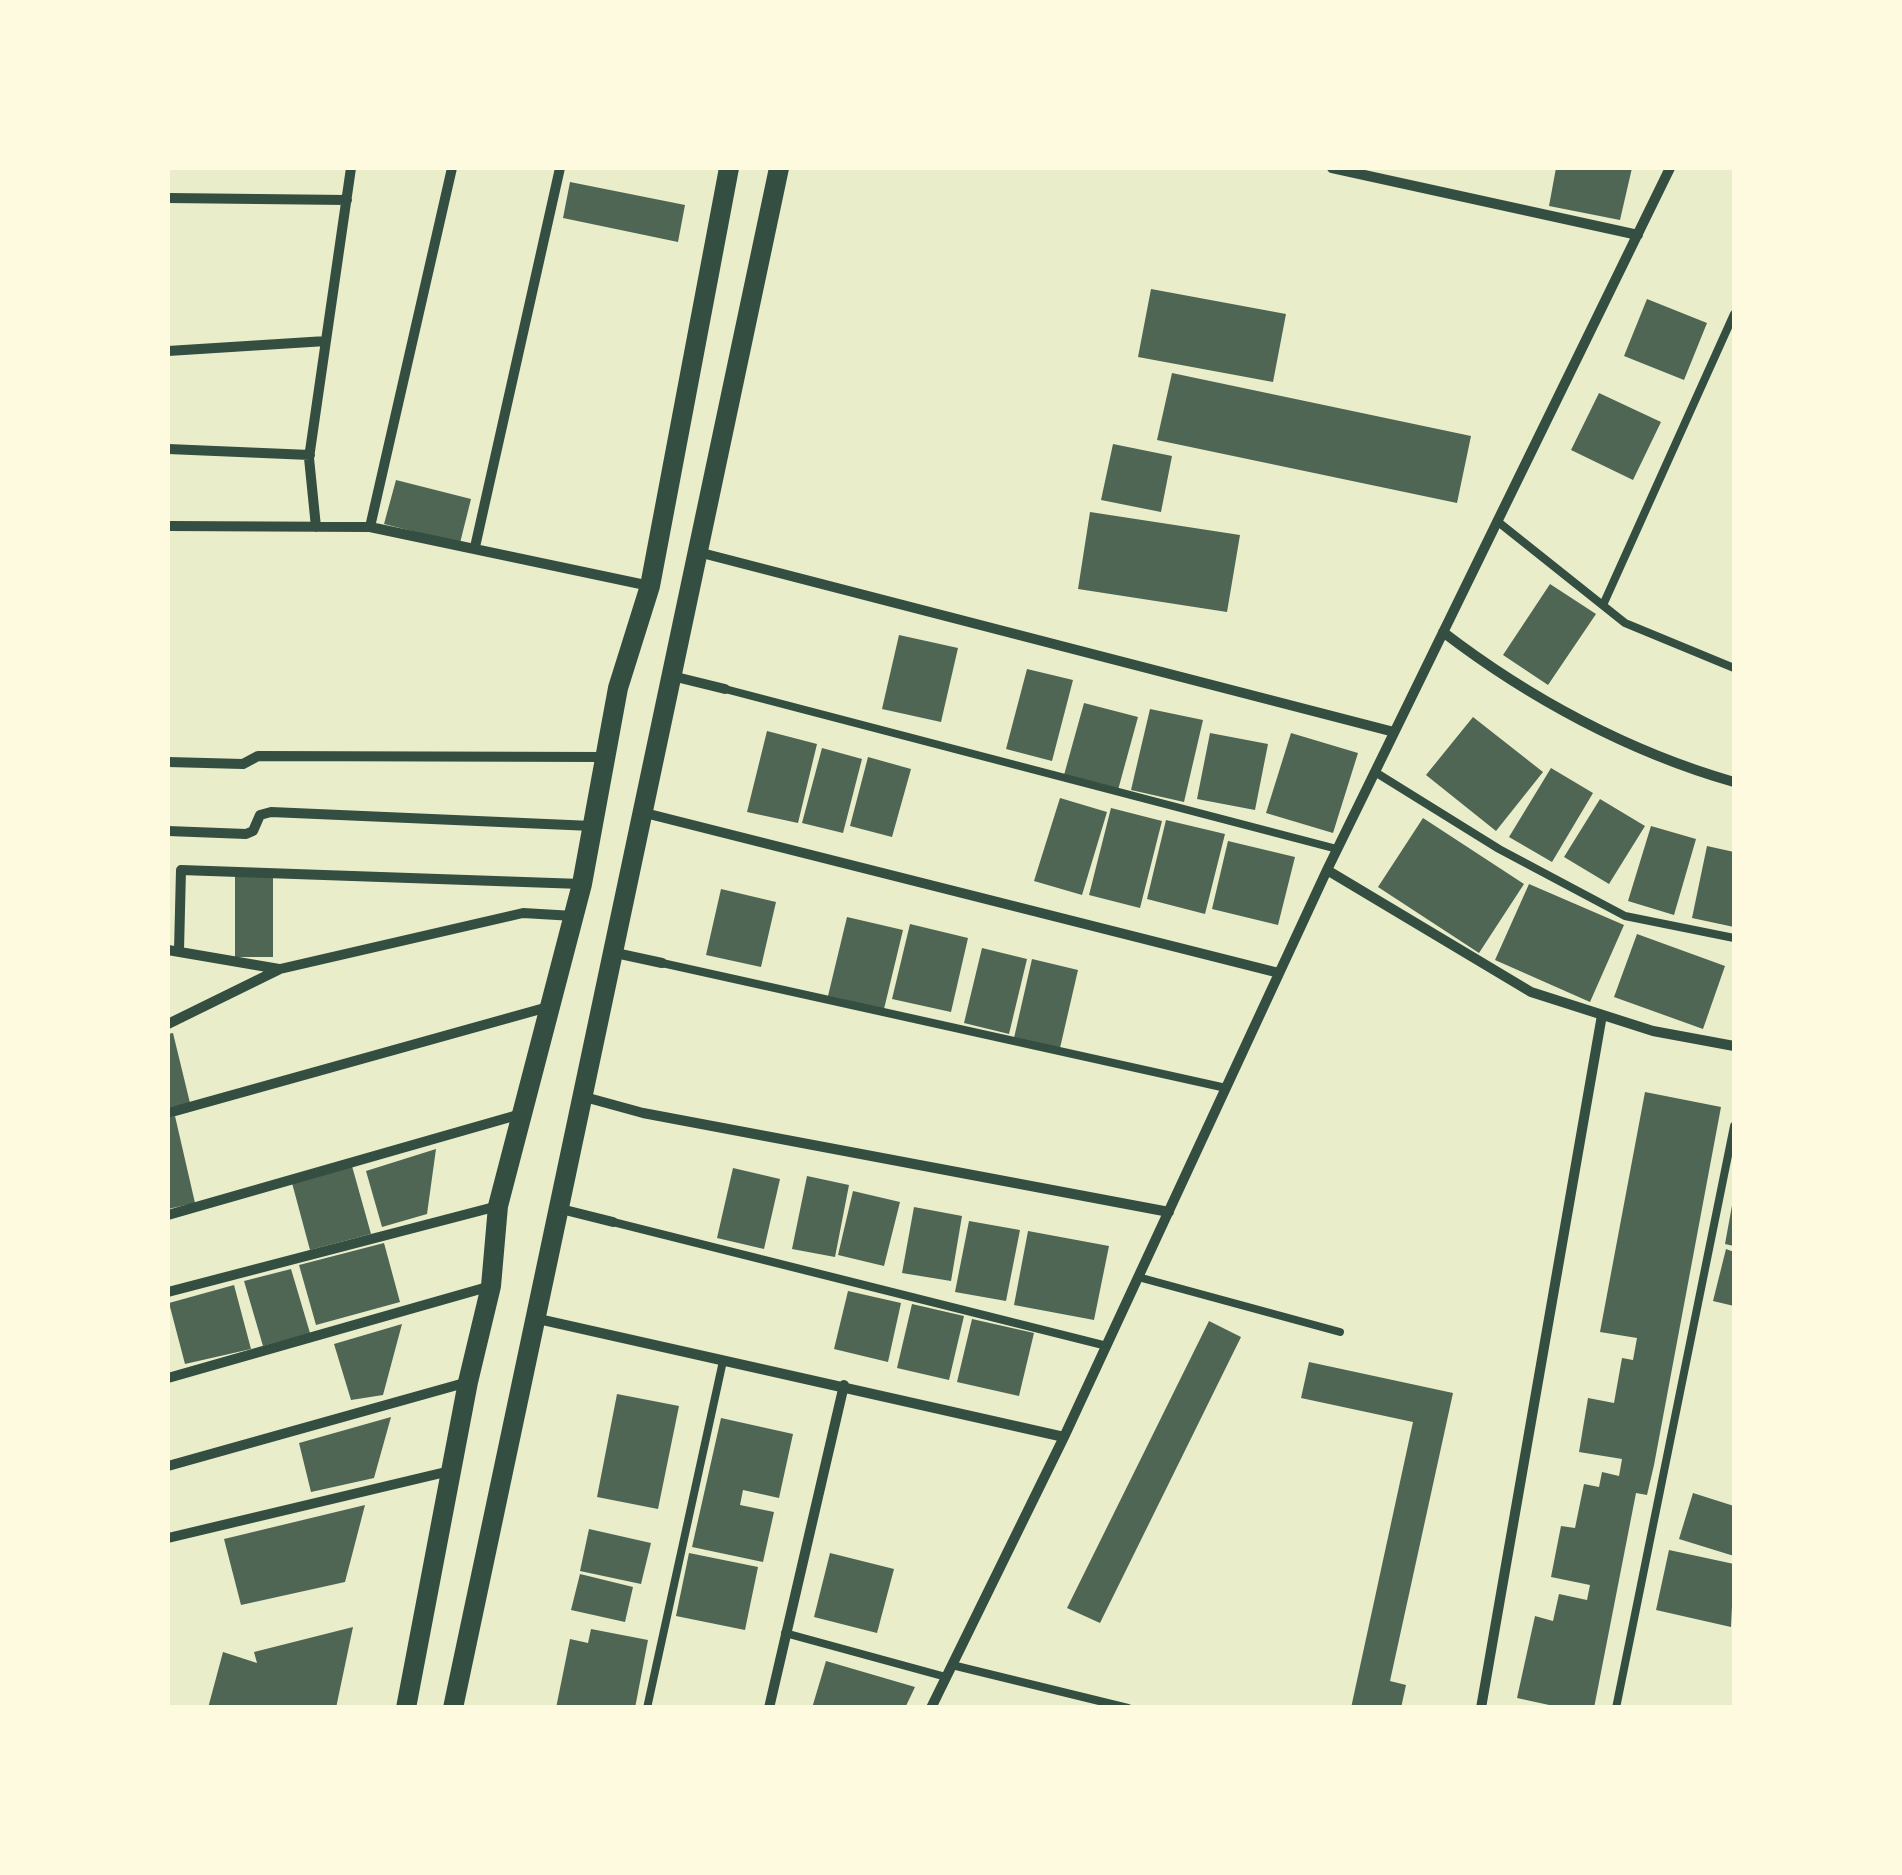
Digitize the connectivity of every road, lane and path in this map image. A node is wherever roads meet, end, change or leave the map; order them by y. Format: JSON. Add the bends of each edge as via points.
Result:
{"nodes":[{"id":1,"x":351,"y":168,"type":"edge"},
{"id":2,"x":452,"y":168,"type":"edge"},
{"id":3,"x":560,"y":168,"type":"edge"},
{"id":4,"x":729,"y":168,"type":"edge"},
{"id":5,"x":779,"y":168,"type":"edge"},
{"id":6,"x":1332,"y":168,"type":"edge"},
{"id":7,"x":1670,"y":168,"type":"edge"},
{"id":8,"x":168,"y":198,"type":"edge"},
{"id":9,"x":347,"y":200,"type":"junction"},
{"id":10,"x":1638,"y":235,"type":"junction"},
{"id":11,"x":1734,"y":314,"type":"edge"},
{"id":12,"x":326,"y":341,"type":"junction"},
{"id":13,"x":168,"y":350,"type":"edge"},
{"id":14,"x":168,"y":449,"type":"edge"},
{"id":15,"x":310,"y":454,"type":"junction"},
{"id":16,"x":1498,"y":521,"type":"junction"},
{"id":17,"x":168,"y":526,"type":"edge"},
{"id":18,"x":316,"y":527,"type":"junction"},
{"id":19,"x":370,"y":527,"type":"junction"},
{"id":20,"x":475,"y":548,"type":"junction"},
{"id":21,"x":697,"y":552,"type":"junction"},
{"id":22,"x":650,"y":586,"type":"junction"},
{"id":23,"x":1603,"y":606,"type":"junction"},
{"id":24,"x":1443,"y":632,"type":"junction"},
{"id":25,"x":1734,"y":668,"type":"edge"},
{"id":26,"x":670,"y":675,"type":"junction"},
{"id":27,"x":724,"y":690,"type":"joint"},
{"id":28,"x":1394,"y":732,"type":"junction"},
{"id":29,"x":604,"y":757,"type":"junction"},
{"id":30,"x":168,"y":762,"type":"edge"},
{"id":31,"x":1375,"y":772,"type":"junction"},
{"id":32,"x":1734,"y":782,"type":"edge"},
{"id":33,"x":641,"y":812,"type":"junction"},
{"id":34,"x":592,"y":826,"type":"junction"},
{"id":35,"x":168,"y":831,"type":"edge"},
{"id":36,"x":1337,"y":849,"type":"junction"},
{"id":37,"x":1327,"y":870,"type":"junction"},
{"id":38,"x":582,"y":884,"type":"junction"},
{"id":39,"x":574,"y":916,"type":"junction"},
{"id":40,"x":1734,"y":938,"type":"edge"},
{"id":41,"x":173,"y":950,"type":"edge"},
{"id":42,"x":611,"y":952,"type":"junction"},
{"id":43,"x":662,"y":964,"type":"joint"},
{"id":44,"x":280,"y":969,"type":"junction"},
{"id":45,"x":1279,"y":974,"type":"junction"},
{"id":46,"x":549,"y":1006,"type":"junction"},
{"id":47,"x":1602,"y":1015,"type":"junction"},
{"id":48,"x":168,"y":1024,"type":"edge"},
{"id":49,"x":1734,"y":1046,"type":"edge"},
{"id":50,"x":1226,"y":1088,"type":"junction"},
{"id":51,"x":580,"y":1096,"type":"junction"},
{"id":52,"x":168,"y":1114,"type":"edge"},
{"id":53,"x":521,"y":1114,"type":"junction"},
{"id":54,"x":1734,"y":1126,"type":"edge"},
{"id":55,"x":498,"y":1206,"type":"junction"},
{"id":56,"x":557,"y":1208,"type":"junction"},
{"id":57,"x":1168,"y":1212,"type":"junction"},
{"id":58,"x":168,"y":1215,"type":"edge"},
{"id":59,"x":613,"y":1222,"type":"joint"},
{"id":60,"x":1138,"y":1277,"type":"junction"},
{"id":61,"x":491,"y":1286,"type":"junction"},
{"id":62,"x":168,"y":1292,"type":"edge"},
{"id":63,"x":533,"y":1318,"type":"junction"},
{"id":64,"x":1340,"y":1332,"type":"dead end"},
{"id":65,"x":1107,"y":1346,"type":"junction"},
{"id":66,"x":722,"y":1361,"type":"junction"},
{"id":67,"x":168,"y":1378,"type":"edge"},
{"id":68,"x":468,"y":1382,"type":"junction"},
{"id":69,"x":844,"y":1385,"type":"junction"},
{"id":70,"x":1064,"y":1437,"type":"junction"},
{"id":71,"x":168,"y":1466,"type":"edge"},
{"id":72,"x":450,"y":1471,"type":"junction"},
{"id":73,"x":168,"y":1538,"type":"edge"},
{"id":74,"x":786,"y":1633,"type":"junction"},
{"id":75,"x":952,"y":1664,"type":"junction"},
{"id":76,"x":946,"y":1677,"type":"junction"},
{"id":77,"x":406,"y":1708,"type":"edge"},
{"id":78,"x":453,"y":1708,"type":"edge"},
{"id":79,"x":647,"y":1708,"type":"edge"},
{"id":80,"x":770,"y":1708,"type":"edge"},
{"id":81,"x":931,"y":1708,"type":"edge"},
{"id":82,"x":1128,"y":1708,"type":"edge"},
{"id":83,"x":1481,"y":1708,"type":"edge"},
{"id":84,"x":1616,"y":1708,"type":"edge"}],
"edges":[{"from":1,"to":9,"type":"street"},
{"from":2,"to":19,"type":"street"},
{"from":3,"to":20,"type":"street"},
{"from":4,"to":22,"type":"main road"},
{"from":5,"to":21,"type":"main road"},
{"from":6,"to":10,"type":"street"},
{"from":7,"to":10,"type":"street"},
{"from":8,"to":9,"type":"street"},
{"from":9,"to":12,"type":"street"},
{"from":10,"to":16,"type":"street"},
{"from":11,"to":23,"type":"lane"},
{"from":12,"to":13,"type":"street"},
{"from":12,"to":15,"type":"street"},
{"from":14,"to":15,"type":"street"},
{"from":15,"to":18,"type":"street"},
{"from":16,"to":23,"type":"lane"},
{"from":16,"to":24,"type":"street"},
{"from":17,"to":18,"type":"street"},
{"from":18,"to":19,"type":"street"},
{"from":19,"to":20,"type":"street"},
{"from":20,"to":22,"type":"street"},
{"from":21,"to":26,"type":"main road"},
{"from":21,"to":28,"type":"street"},
{"from":22,"to":29,"type":"main road"},
{"from":23,"to":25,"type":"lane","via":[[1625,623]]},
{"from":24,"to":28,"type":"street"},
{"from":24,"to":32,"type":"street","via":[[1504,679],[1624,741]]},
{"from":26,"to":27,"type":"street"},
{"from":26,"to":33,"type":"main road"},
{"from":27,"to":36,"type":"lane"},
{"from":28,"to":31,"type":"street"},
{"from":29,"to":30,"type":"street"},
{"from":29,"to":34,"type":"main road"},
{"from":31,"to":36,"type":"street"},
{"from":31,"to":40,"type":"lane","via":[[1626,916]]},
{"from":33,"to":42,"type":"main road"},
{"from":33,"to":45,"type":"street"},
{"from":34,"to":35,"type":"street","via":[[271,812],[260,815],[246,834]]},
{"from":34,"to":38,"type":"main road"},
{"from":36,"to":37,"type":"street"},
{"from":37,"to":45,"type":"street"},
{"from":37,"to":47,"type":"street","via":[[1531,992]]},
{"from":38,"to":39,"type":"main road"},
{"from":38,"to":41,"type":"street","via":[[180,870]]},
{"from":39,"to":44,"type":"street","via":[[522,912]]},
{"from":39,"to":46,"type":"main road"},
{"from":41,"to":44,"type":"street"},
{"from":42,"to":43,"type":"street"},
{"from":42,"to":51,"type":"main road"},
{"from":43,"to":50,"type":"lane"},
{"from":44,"to":48,"type":"street"},
{"from":45,"to":50,"type":"street"},
{"from":46,"to":52,"type":"street"},
{"from":46,"to":53,"type":"main road"},
{"from":47,"to":49,"type":"street"},
{"from":47,"to":83,"type":"street"},
{"from":50,"to":57,"type":"street"},
{"from":51,"to":56,"type":"main road"},
{"from":51,"to":57,"type":"street"},
{"from":53,"to":55,"type":"main road"},
{"from":53,"to":58,"type":"street"},
{"from":54,"to":84,"type":"lane"},
{"from":55,"to":61,"type":"main road"},
{"from":55,"to":62,"type":"street"},
{"from":56,"to":59,"type":"street"},
{"from":56,"to":63,"type":"main road"},
{"from":57,"to":60,"type":"street"},
{"from":59,"to":65,"type":"lane"},
{"from":60,"to":64,"type":"lane"},
{"from":60,"to":65,"type":"street"},
{"from":61,"to":67,"type":"street"},
{"from":61,"to":68,"type":"main road"},
{"from":63,"to":66,"type":"street"},
{"from":63,"to":78,"type":"main road"},
{"from":65,"to":70,"type":"street"},
{"from":66,"to":69,"type":"street"},
{"from":66,"to":79,"type":"lane"},
{"from":68,"to":71,"type":"street"},
{"from":68,"to":72,"type":"main road"},
{"from":69,"to":70,"type":"street"},
{"from":69,"to":74,"type":"street"},
{"from":70,"to":75,"type":"street"},
{"from":72,"to":73,"type":"street"},
{"from":72,"to":77,"type":"main road"},
{"from":74,"to":76,"type":"lane"},
{"from":74,"to":80,"type":"street"},
{"from":75,"to":76,"type":"street"},
{"from":75,"to":82,"type":"lane"},
{"from":76,"to":81,"type":"street"}]}
